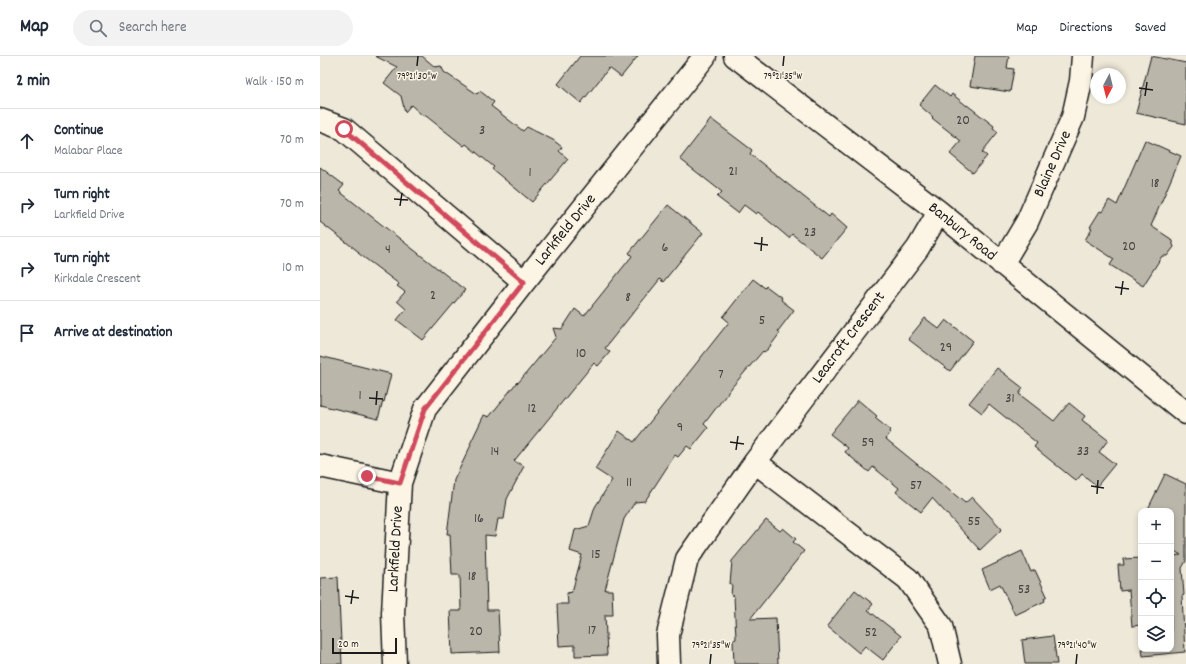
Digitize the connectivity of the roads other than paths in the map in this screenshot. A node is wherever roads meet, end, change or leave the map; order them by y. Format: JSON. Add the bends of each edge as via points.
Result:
{"nodes":[{"id":1,"x":705,"y":56,"type":"edge"},
{"id":2,"x":735,"y":56,"type":"edge"},
{"id":3,"x":1083,"y":56,"type":"edge"},
{"id":4,"x":320,"y":120,"type":"edge"},
{"id":5,"x":939,"y":212,"type":"junction"},
{"id":6,"x":1002,"y":264,"type":"junction"},
{"id":7,"x":524,"y":282,"type":"junction"},
{"id":8,"x":1186,"y":413,"type":"edge"},
{"id":9,"x":755,"y":462,"type":"junction"},
{"id":10,"x":320,"y":466,"type":"edge"},
{"id":11,"x":400,"y":483,"type":"junction"},
{"id":12,"x":395,"y":664,"type":"edge"},
{"id":13,"x":669,"y":664,"type":"edge"},
{"id":14,"x":950,"y":664,"type":"edge"}],
"edges":[{"from":1,"to":7,"type":"street","name":"Larkfield Drive"},
{"from":2,"to":5,"type":"street","name":"Banbury Road"},
{"from":3,"to":6,"type":"street","name":"Blaine Drive","via":[[1081,81],[1073,117],[1028,222]]},
{"from":4,"to":7,"type":"street","via":[[344,129]]},
{"from":5,"to":6,"type":"street","name":"Banbury Road"},
{"from":5,"to":9,"type":"street","name":"Leacroft Crescent","via":[[918,248]]},
{"from":6,"to":8,"type":"street","name":"Banbury Road"},
{"from":7,"to":11,"type":"street","name":"Larkfield Drive","via":[[425,409]]},
{"from":9,"to":13,"type":"street","name":"Leacroft Crescent","via":[[686,559],[668,636]]},
{"from":9,"to":14,"type":"street","via":[[908,579],[941,626]]},
{"from":10,"to":11,"type":"street"},
{"from":11,"to":12,"type":"street","name":"Larkfield Drive","via":[[393,613]]}]}
